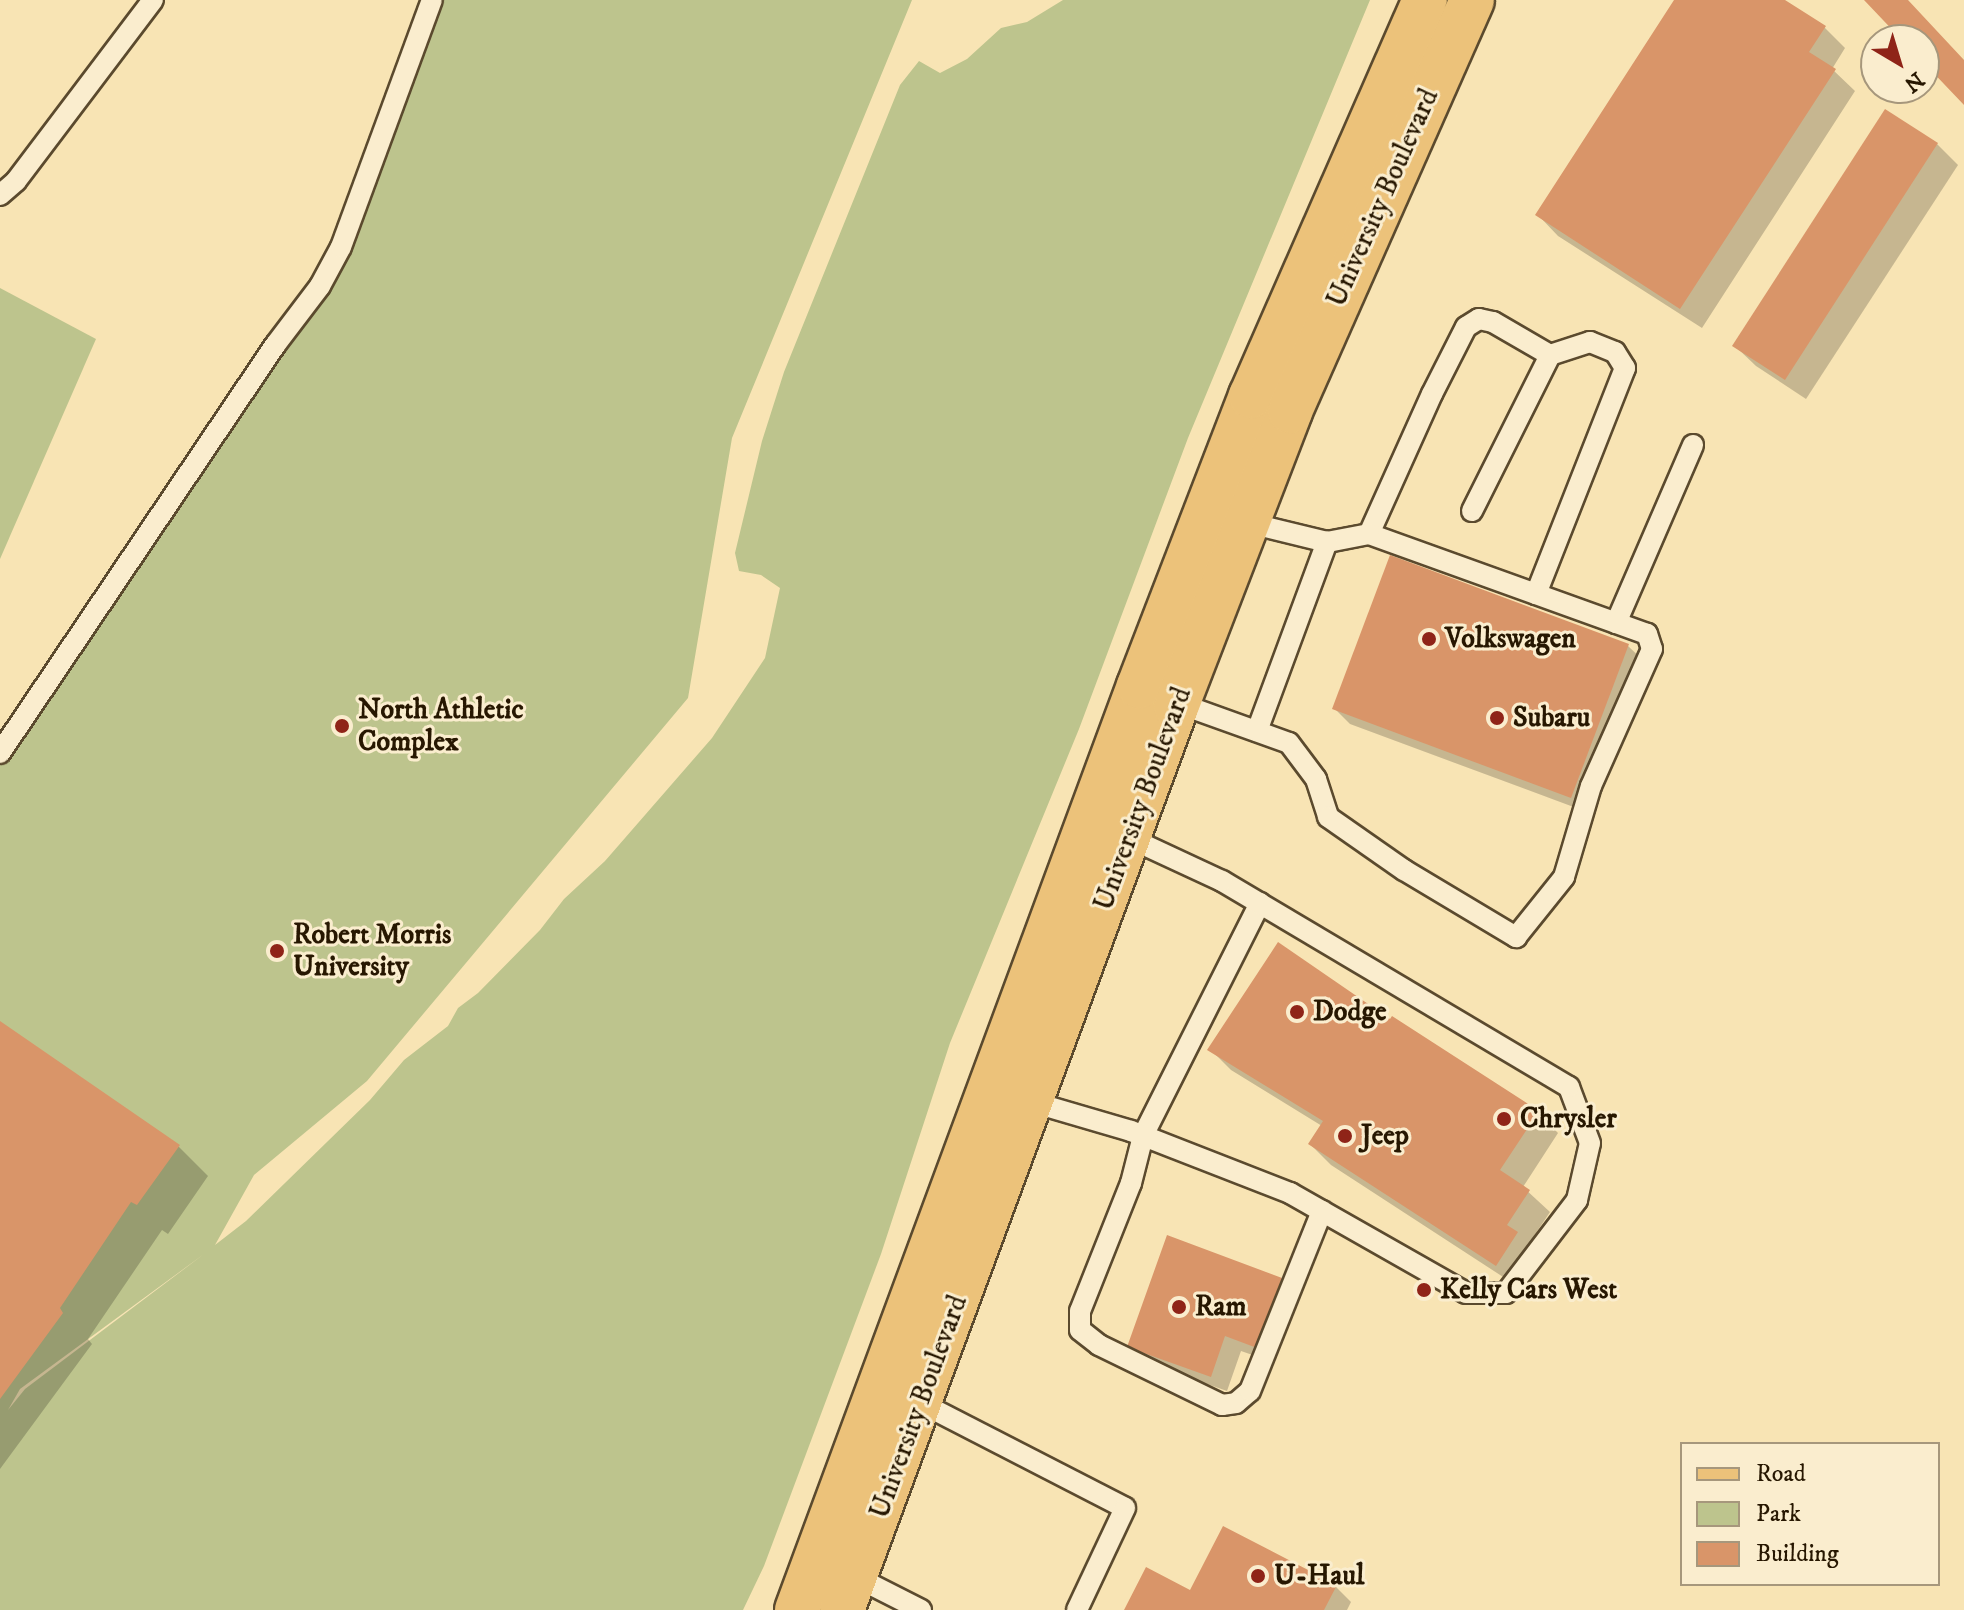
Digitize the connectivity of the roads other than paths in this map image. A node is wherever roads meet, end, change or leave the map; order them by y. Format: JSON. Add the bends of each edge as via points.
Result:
{"nodes":[{"id":1,"x":432,"y":0,"type":"edge"},
{"id":2,"x":1425,"y":0,"type":"edge"},
{"id":3,"x":1472,"y":0,"type":"edge"},
{"id":4,"x":149,"y":1,"type":"edge"},
{"id":5,"x":0,"y":195,"type":"edge"},
{"id":6,"x":1550,"y":355,"type":"junction"},
{"id":7,"x":1693,"y":445,"type":"dead end"},
{"id":8,"x":1472,"y":511,"type":"dead end"},
{"id":9,"x":1228,"y":514,"type":"junction"},
{"id":10,"x":1369,"y":534,"type":"junction"},
{"id":11,"x":1327,"y":542,"type":"junction"},
{"id":12,"x":1536,"y":594,"type":"junction"},
{"id":13,"x":1616,"y":623,"type":"junction"},
{"id":14,"x":1158,"y":695,"type":"junction"},
{"id":15,"x":1257,"y":731,"type":"junction"},
{"id":16,"x":0,"y":753,"type":"edge"},
{"id":17,"x":1108,"y":830,"type":"junction"},
{"id":18,"x":1260,"y":903,"type":"junction"},
{"id":19,"x":1011,"y":1095,"type":"junction"},
{"id":20,"x":1143,"y":1136,"type":"junction"},
{"id":21,"x":1322,"y":1211,"type":"junction"},
{"id":22,"x":921,"y":1403,"type":"junction"},
{"id":23,"x":849,"y":1593,"type":"edge"},
{"id":24,"x":797,"y":1610,"type":"edge"},
{"id":25,"x":921,"y":1610,"type":"edge"},
{"id":26,"x":1077,"y":1610,"type":"edge"}],
"edges":[{"from":1,"to":16,"type":"lane","via":[[341,247],[320,286]]},
{"from":2,"to":9,"type":"main road","name":"University Boulevard","via":[[1301,275]]},
{"from":3,"to":9,"type":"main road","name":"University Boulevard","via":[[1297,396]]},
{"from":4,"to":5,"type":"lane","via":[[16,181]]},
{"from":6,"to":8,"type":"lane"},
{"from":6,"to":10,"type":"lane","via":[[1493,322],[1479,319],[1466,327]]},
{"from":6,"to":12,"type":"lane","via":[[1590,342],[1615,352],[1625,368]]},
{"from":7,"to":13,"type":"lane"},
{"from":9,"to":11,"type":"lane"},
{"from":9,"to":14,"type":"main road","name":"University Boulevard"},
{"from":10,"to":11,"type":"lane"},
{"from":10,"to":12,"type":"lane"},
{"from":11,"to":15,"type":"lane"},
{"from":12,"to":13,"type":"lane"},
{"from":13,"to":15,"type":"lane","via":[[1647,634],[1652,649],[1591,786],[1564,877],[1516,937],[1328,817],[1316,779],[1289,743]]},
{"from":14,"to":15,"type":"lane"},
{"from":14,"to":17,"type":"main road","name":"University Boulevard"},
{"from":17,"to":18,"type":"lane"},
{"from":17,"to":19,"type":"main road","name":"University Boulevard"},
{"from":18,"to":20,"type":"lane"},
{"from":18,"to":21,"type":"lane","via":[[1569,1087],[1590,1143],[1577,1200],[1506,1293],[1466,1293]]},
{"from":19,"to":20,"type":"lane"},
{"from":19,"to":22,"type":"main road","name":"University Boulevard"},
{"from":19,"to":24,"type":"main road","name":"University Boulevard"},
{"from":20,"to":21,"type":"lane","via":[[1290,1193]]},
{"from":20,"to":21,"type":"lane","via":[[1131,1183],[1080,1311],[1080,1330],[1099,1345],[1222,1405],[1236,1403],[1250,1391]]},
{"from":22,"to":23,"type":"main road","name":"University Boulevard"},
{"from":22,"to":26,"type":"lane","via":[[1125,1508]]},
{"from":23,"to":25,"type":"lane"}]}
